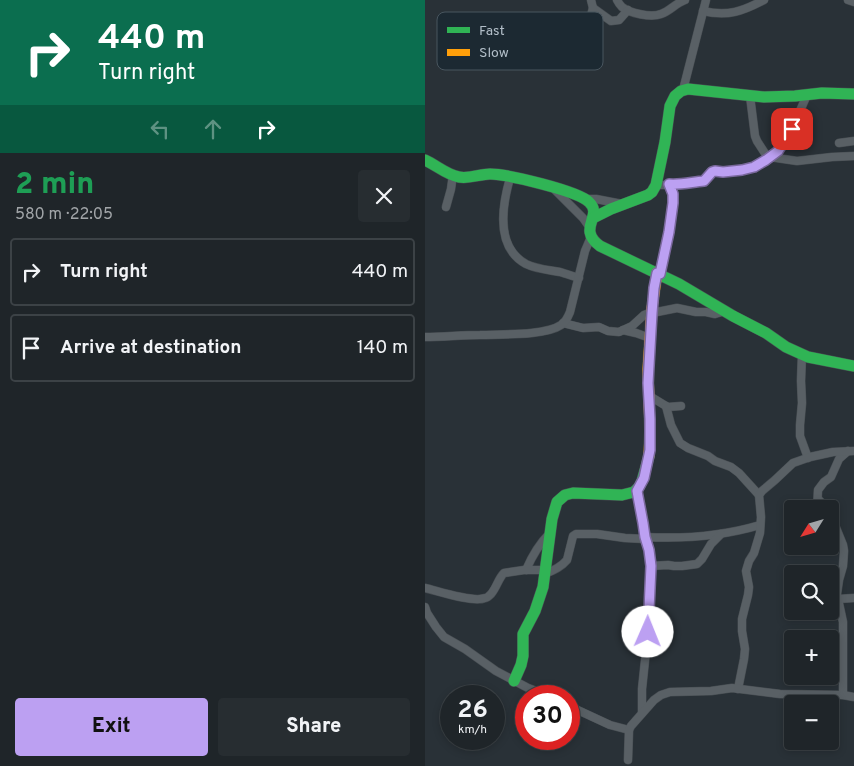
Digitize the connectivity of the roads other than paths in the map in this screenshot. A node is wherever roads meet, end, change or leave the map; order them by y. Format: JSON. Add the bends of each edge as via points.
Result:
{"nodes":[{"id":1,"x":617,"y":0,"type":"edge"},
{"id":2,"x":685,"y":0,"type":"edge"},
{"id":3,"x":706,"y":0,"type":"edge"},
{"id":4,"x":764,"y":0,"type":"edge"},
{"id":5,"x":849,"y":0,"type":"edge"},
{"id":6,"x":854,"y":2,"type":"edge"},
{"id":7,"x":628,"y":10,"type":"junction"},
{"id":8,"x":703,"y":11,"type":"junction"},
{"id":9,"x":603,"y":14,"type":"edge"},
{"id":10,"x":683,"y":90,"type":"junction"},
{"id":11,"x":854,"y":94,"type":"edge"},
{"id":12,"x":807,"y":95,"type":"junction"},
{"id":13,"x":750,"y":96,"type":"junction"},
{"id":14,"x":854,"y":141,"type":"edge"},
{"id":15,"x":839,"y":143,"type":"dead end"},
{"id":16,"x":854,"y":156,"type":"edge"},
{"id":17,"x":769,"y":157,"type":"junction"},
{"id":18,"x":425,"y":160,"type":"edge"},
{"id":19,"x":453,"y":174,"type":"junction"},
{"id":20,"x":510,"y":178,"type":"junction"},
{"id":21,"x":669,"y":184,"type":"junction"},
{"id":22,"x":656,"y":185,"type":"junction"},
{"id":23,"x":553,"y":188,"type":"junction"},
{"id":24,"x":584,"y":199,"type":"junction"},
{"id":25,"x":624,"y":205,"type":"junction"},
{"id":26,"x":445,"y":207,"type":"dead end"},
{"id":27,"x":591,"y":228,"type":"junction"},
{"id":28,"x":659,"y":274,"type":"junction"},
{"id":29,"x":579,"y":278,"type":"junction"},
{"id":30,"x":725,"y":311,"type":"junction"},
{"id":31,"x":652,"y":312,"type":"junction"},
{"id":32,"x":563,"y":323,"type":"junction"},
{"id":33,"x":623,"y":330,"type":"junction"},
{"id":34,"x":425,"y":337,"type":"edge"},
{"id":35,"x":650,"y":338,"type":"junction"},
{"id":36,"x":802,"y":354,"type":"junction"},
{"id":37,"x":854,"y":366,"type":"edge"},
{"id":38,"x":648,"y":394,"type":"junction"},
{"id":39,"x":666,"y":406,"type":"junction"},
{"id":40,"x":681,"y":406,"type":"dead end"},
{"id":41,"x":851,"y":451,"type":"edge"},
{"id":42,"x":808,"y":458,"type":"junction"},
{"id":43,"x":637,"y":491,"type":"junction"},
{"id":44,"x":759,"y":495,"type":"junction"},
{"id":45,"x":818,"y":499,"type":"edge"},
{"id":46,"x":760,"y":525,"type":"junction"},
{"id":47,"x":550,"y":533,"type":"junction"},
{"id":48,"x":721,"y":534,"type":"junction"},
{"id":49,"x":839,"y":535,"type":"edge"},
{"id":50,"x":645,"y":538,"type":"junction"},
{"id":51,"x":651,"y":566,"type":"junction"},
{"id":52,"x":526,"y":570,"type":"junction"},
{"id":53,"x":545,"y":572,"type":"junction"},
{"id":54,"x":839,"y":580,"type":"edge"},
{"id":55,"x":425,"y":588,"type":"edge"},
{"id":56,"x":854,"y":598,"type":"edge"},
{"id":57,"x":839,"y":599,"type":"edge"},
{"id":58,"x":839,"y":604,"type":"edge"},
{"id":59,"x":425,"y":607,"type":"edge"},
{"id":60,"x":514,"y":681,"type":"junction"},
{"id":61,"x":521,"y":685,"type":"edge"},
{"id":62,"x":737,"y":689,"type":"junction"},
{"id":63,"x":843,"y":695,"type":"junction"},
{"id":64,"x":854,"y":697,"type":"edge"},
{"id":65,"x":580,"y":711,"type":"edge"},
{"id":66,"x":642,"y":713,"type":"junction"},
{"id":67,"x":629,"y":730,"type":"junction"},
{"id":68,"x":628,"y":760,"type":"dead end"}],
"edges":[{"from":1,"to":7,"type":"street"},
{"from":2,"to":7,"type":"street","via":[[660,15],[648,16]]},
{"from":3,"to":8,"type":"street"},
{"from":4,"to":8,"type":"street","via":[[738,12]]},
{"from":5,"to":6,"type":"street"},
{"from":7,"to":9,"type":"street","via":[[619,20],[611,21]]},
{"from":8,"to":10,"type":"street"},
{"from":10,"to":13,"type":"street"},
{"from":10,"to":22,"type":"street","via":[[670,106]]},
{"from":11,"to":12,"type":"street"},
{"from":12,"to":13,"type":"street"},
{"from":12,"to":17,"type":"street","via":[[792,129],[778,151]]},
{"from":13,"to":17,"type":"street","via":[[755,136]]},
{"from":14,"to":15,"type":"street"},
{"from":16,"to":17,"type":"street","via":[[797,161]]},
{"from":17,"to":21,"type":"street","via":[[754,167],[712,172],[704,181]]},
{"from":18,"to":19,"type":"street"},
{"from":19,"to":20,"type":"street","via":[[466,178],[492,174]]},
{"from":19,"to":26,"type":"street"},
{"from":20,"to":23,"type":"street"},
{"from":20,"to":29,"type":"street","via":[[503,220],[509,248],[526,264]]},
{"from":21,"to":22,"type":"street"},
{"from":21,"to":28,"type":"street","via":[[673,203]]},
{"from":22,"to":25,"type":"street","via":[[648,195]]},
{"from":23,"to":24,"type":"street"},
{"from":23,"to":27,"type":"street"},
{"from":24,"to":25,"type":"street"},
{"from":24,"to":27,"type":"street","via":[[593,208]]},
{"from":25,"to":27,"type":"street","via":[[611,209]]},
{"from":27,"to":28,"type":"street","via":[[600,246]]},
{"from":27,"to":29,"type":"street"},
{"from":28,"to":30,"type":"street"},
{"from":28,"to":31,"type":"street"},
{"from":29,"to":32,"type":"street","via":[[570,312]]},
{"from":30,"to":31,"type":"street","via":[[715,314],[677,308]]},
{"from":30,"to":36,"type":"street"},
{"from":31,"to":33,"type":"street"},
{"from":31,"to":35,"type":"street"},
{"from":32,"to":33,"type":"street","via":[[616,332]]},
{"from":32,"to":34,"type":"street","via":[[553,329],[532,333]]},
{"from":33,"to":35,"type":"street"},
{"from":35,"to":38,"type":"street"},
{"from":36,"to":37,"type":"street"},
{"from":36,"to":42,"type":"street","via":[[800,436]]},
{"from":38,"to":39,"type":"street"},
{"from":38,"to":43,"type":"street","via":[[650,450],[644,478]]},
{"from":39,"to":40,"type":"street"},
{"from":39,"to":44,"type":"street","via":[[680,443],[731,468]]},
{"from":41,"to":42,"type":"street"},
{"from":41,"to":45,"type":"street","via":[[839,459],[831,477],[818,490]]},
{"from":42,"to":44,"type":"street","via":[[793,463]]},
{"from":43,"to":47,"type":"street","via":[[622,495],[565,495],[557,502]]},
{"from":43,"to":50,"type":"street"},
{"from":44,"to":46,"type":"street"},
{"from":46,"to":48,"type":"street"},
{"from":46,"to":62,"type":"street","via":[[754,553],[747,566],[748,595],[742,618],[745,649]]},
{"from":47,"to":52,"type":"street","via":[[543,539]]},
{"from":47,"to":53,"type":"street"},
{"from":48,"to":50,"type":"street"},
{"from":48,"to":51,"type":"street","via":[[697,564]]},
{"from":49,"to":54,"type":"street","via":[[844,551]]},
{"from":50,"to":51,"type":"street"},
{"from":50,"to":53,"type":"street","via":[[576,534],[565,563]]},
{"from":51,"to":66,"type":"street"},
{"from":52,"to":53,"type":"street"},
{"from":52,"to":55,"type":"street","via":[[504,573],[486,598],[467,598]]},
{"from":53,"to":60,"type":"street","via":[[539,600],[523,634],[523,656]]},
{"from":56,"to":57,"type":"street"},
{"from":58,"to":63,"type":"street","via":[[843,622]]},
{"from":59,"to":60,"type":"street","via":[[444,637]]},
{"from":60,"to":61,"type":"street"},
{"from":62,"to":63,"type":"street","via":[[780,694]]},
{"from":62,"to":66,"type":"street","via":[[670,692],[653,700]]},
{"from":63,"to":64,"type":"street"},
{"from":65,"to":67,"type":"street"},
{"from":66,"to":67,"type":"street"},
{"from":67,"to":68,"type":"street"}]}
